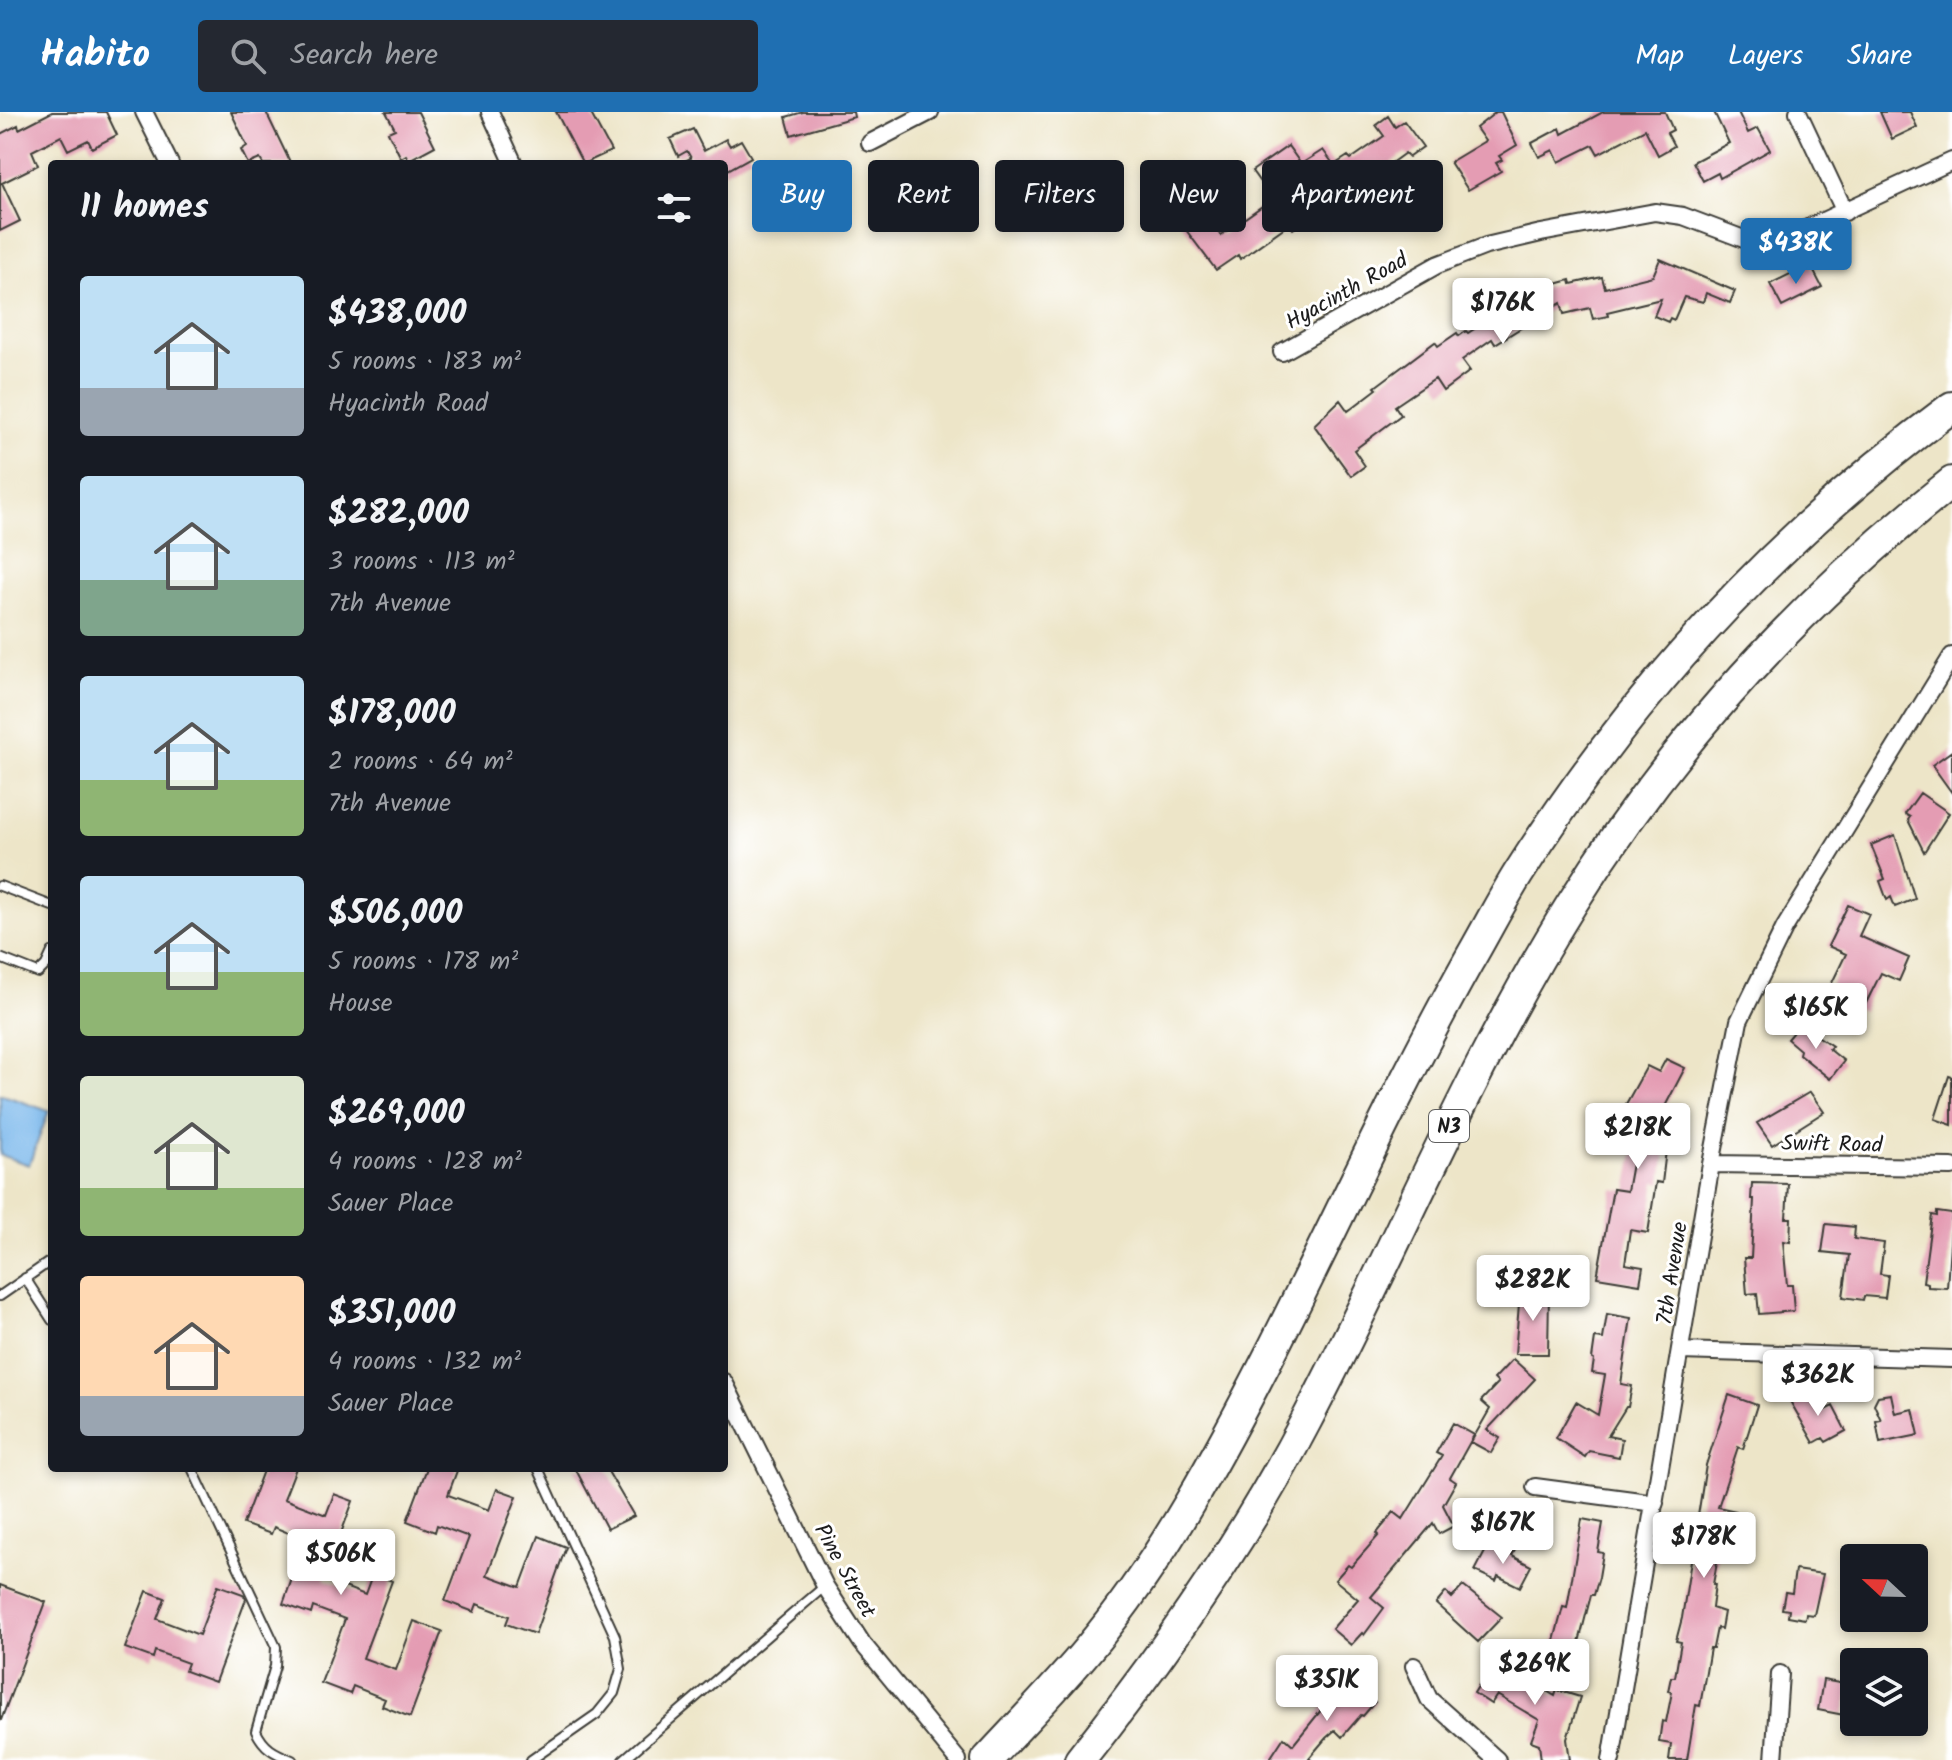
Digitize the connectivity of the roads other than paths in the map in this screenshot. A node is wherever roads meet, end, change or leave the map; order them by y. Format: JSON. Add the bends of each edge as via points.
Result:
{"nodes":[{"id":1,"x":144,"y":112,"type":"edge"},
{"id":2,"x":490,"y":112,"type":"edge"},
{"id":3,"x":930,"y":112,"type":"edge"},
{"id":4,"x":1798,"y":112,"type":"edge"},
{"id":5,"x":870,"y":143,"type":"dead end"},
{"id":6,"x":168,"y":160,"type":"edge"},
{"id":7,"x":512,"y":160,"type":"edge"},
{"id":8,"x":1952,"y":161,"type":"edge"},
{"id":9,"x":1845,"y":212,"type":"junction"},
{"id":10,"x":1282,"y":352,"type":"dead end"},
{"id":11,"x":1952,"y":407,"type":"edge"},
{"id":12,"x":1952,"y":482,"type":"edge"},
{"id":13,"x":1952,"y":656,"type":"edge"},
{"id":14,"x":0,"y":886,"type":"edge"},
{"id":15,"x":48,"y":904,"type":"edge"},
{"id":16,"x":0,"y":958,"type":"edge"},
{"id":17,"x":48,"y":961,"type":"edge"},
{"id":18,"x":1711,"y":1164,"type":"junction"},
{"id":19,"x":1952,"y":1167,"type":"edge"},
{"id":20,"x":48,"y":1263,"type":"edge"},
{"id":21,"x":25,"y":1278,"type":"junction"},
{"id":22,"x":0,"y":1296,"type":"edge"},
{"id":23,"x":48,"y":1314,"type":"edge"},
{"id":24,"x":1680,"y":1351,"type":"junction"},
{"id":25,"x":1952,"y":1359,"type":"edge"},
{"id":26,"x":728,"y":1390,"type":"edge"},
{"id":27,"x":194,"y":1472,"type":"edge"},
{"id":28,"x":540,"y":1472,"type":"edge"},
{"id":29,"x":1535,"y":1487,"type":"dead end"},
{"id":30,"x":1655,"y":1503,"type":"junction"},
{"id":31,"x":825,"y":1586,"type":"junction"},
{"id":32,"x":1414,"y":1666,"type":"dead end"},
{"id":33,"x":1780,"y":1674,"type":"dead end"},
{"id":34,"x":292,"y":1760,"type":"edge"},
{"id":35,"x":531,"y":1760,"type":"edge"},
{"id":36,"x":623,"y":1760,"type":"edge"},
{"id":37,"x":958,"y":1760,"type":"edge"},
{"id":38,"x":987,"y":1760,"type":"edge"},
{"id":39,"x":1080,"y":1760,"type":"edge"},
{"id":40,"x":1497,"y":1760,"type":"edge"},
{"id":41,"x":1611,"y":1760,"type":"edge"},
{"id":42,"x":1774,"y":1760,"type":"edge"}],
"edges":[{"from":1,"to":6,"type":"street"},
{"from":2,"to":7,"type":"street"},
{"from":3,"to":5,"type":"street"},
{"from":4,"to":9,"type":"street"},
{"from":8,"to":9,"type":"street","name":"Hyacinth Road"},
{"from":9,"to":10,"type":"street","name":"Hyacinth Road","via":[[1767,243],[1655,212],[1486,246],[1437,265]]},
{"from":11,"to":38,"type":"highway","via":[[1847,490],[1736,595],[1619,728],[1564,805],[1448,999],[1259,1377],[1188,1504],[1090,1647]]},
{"from":12,"to":39,"type":"highway","number":"N3","via":[[1883,537],[1788,627],[1705,720],[1626,821],[1509,1010],[1306,1422],[1231,1553],[1146,1677]]},
{"from":13,"to":18,"type":"street","name":"7th Avenue","via":[[1785,927],[1749,997],[1739,1021]]},
{"from":14,"to":15,"type":"lane"},
{"from":16,"to":17,"type":"lane","via":[[38,973]]},
{"from":18,"to":19,"type":"street","name":"Swift Road"},
{"from":18,"to":24,"type":"street","name":"7th Avenue"},
{"from":20,"to":21,"type":"lane"},
{"from":21,"to":22,"type":"lane"},
{"from":21,"to":23,"type":"lane"},
{"from":24,"to":25,"type":"street"},
{"from":24,"to":30,"type":"street","name":"7th Avenue"},
{"from":26,"to":31,"type":"street","name":"Pine Street"},
{"from":27,"to":34,"type":"lane","via":[[276,1647],[256,1731],[263,1745]]},
{"from":28,"to":35,"type":"lane","via":[[615,1636],[621,1669],[614,1693],[597,1714]]},
{"from":29,"to":30,"type":"street"},
{"from":30,"to":41,"type":"street","name":"7th Avenue"},
{"from":31,"to":36,"type":"lane"},
{"from":31,"to":37,"type":"street","name":"Pine Street","via":[[862,1643]]},
{"from":32,"to":40,"type":"street","via":[[1429,1699]]},
{"from":33,"to":42,"type":"street"}]}
